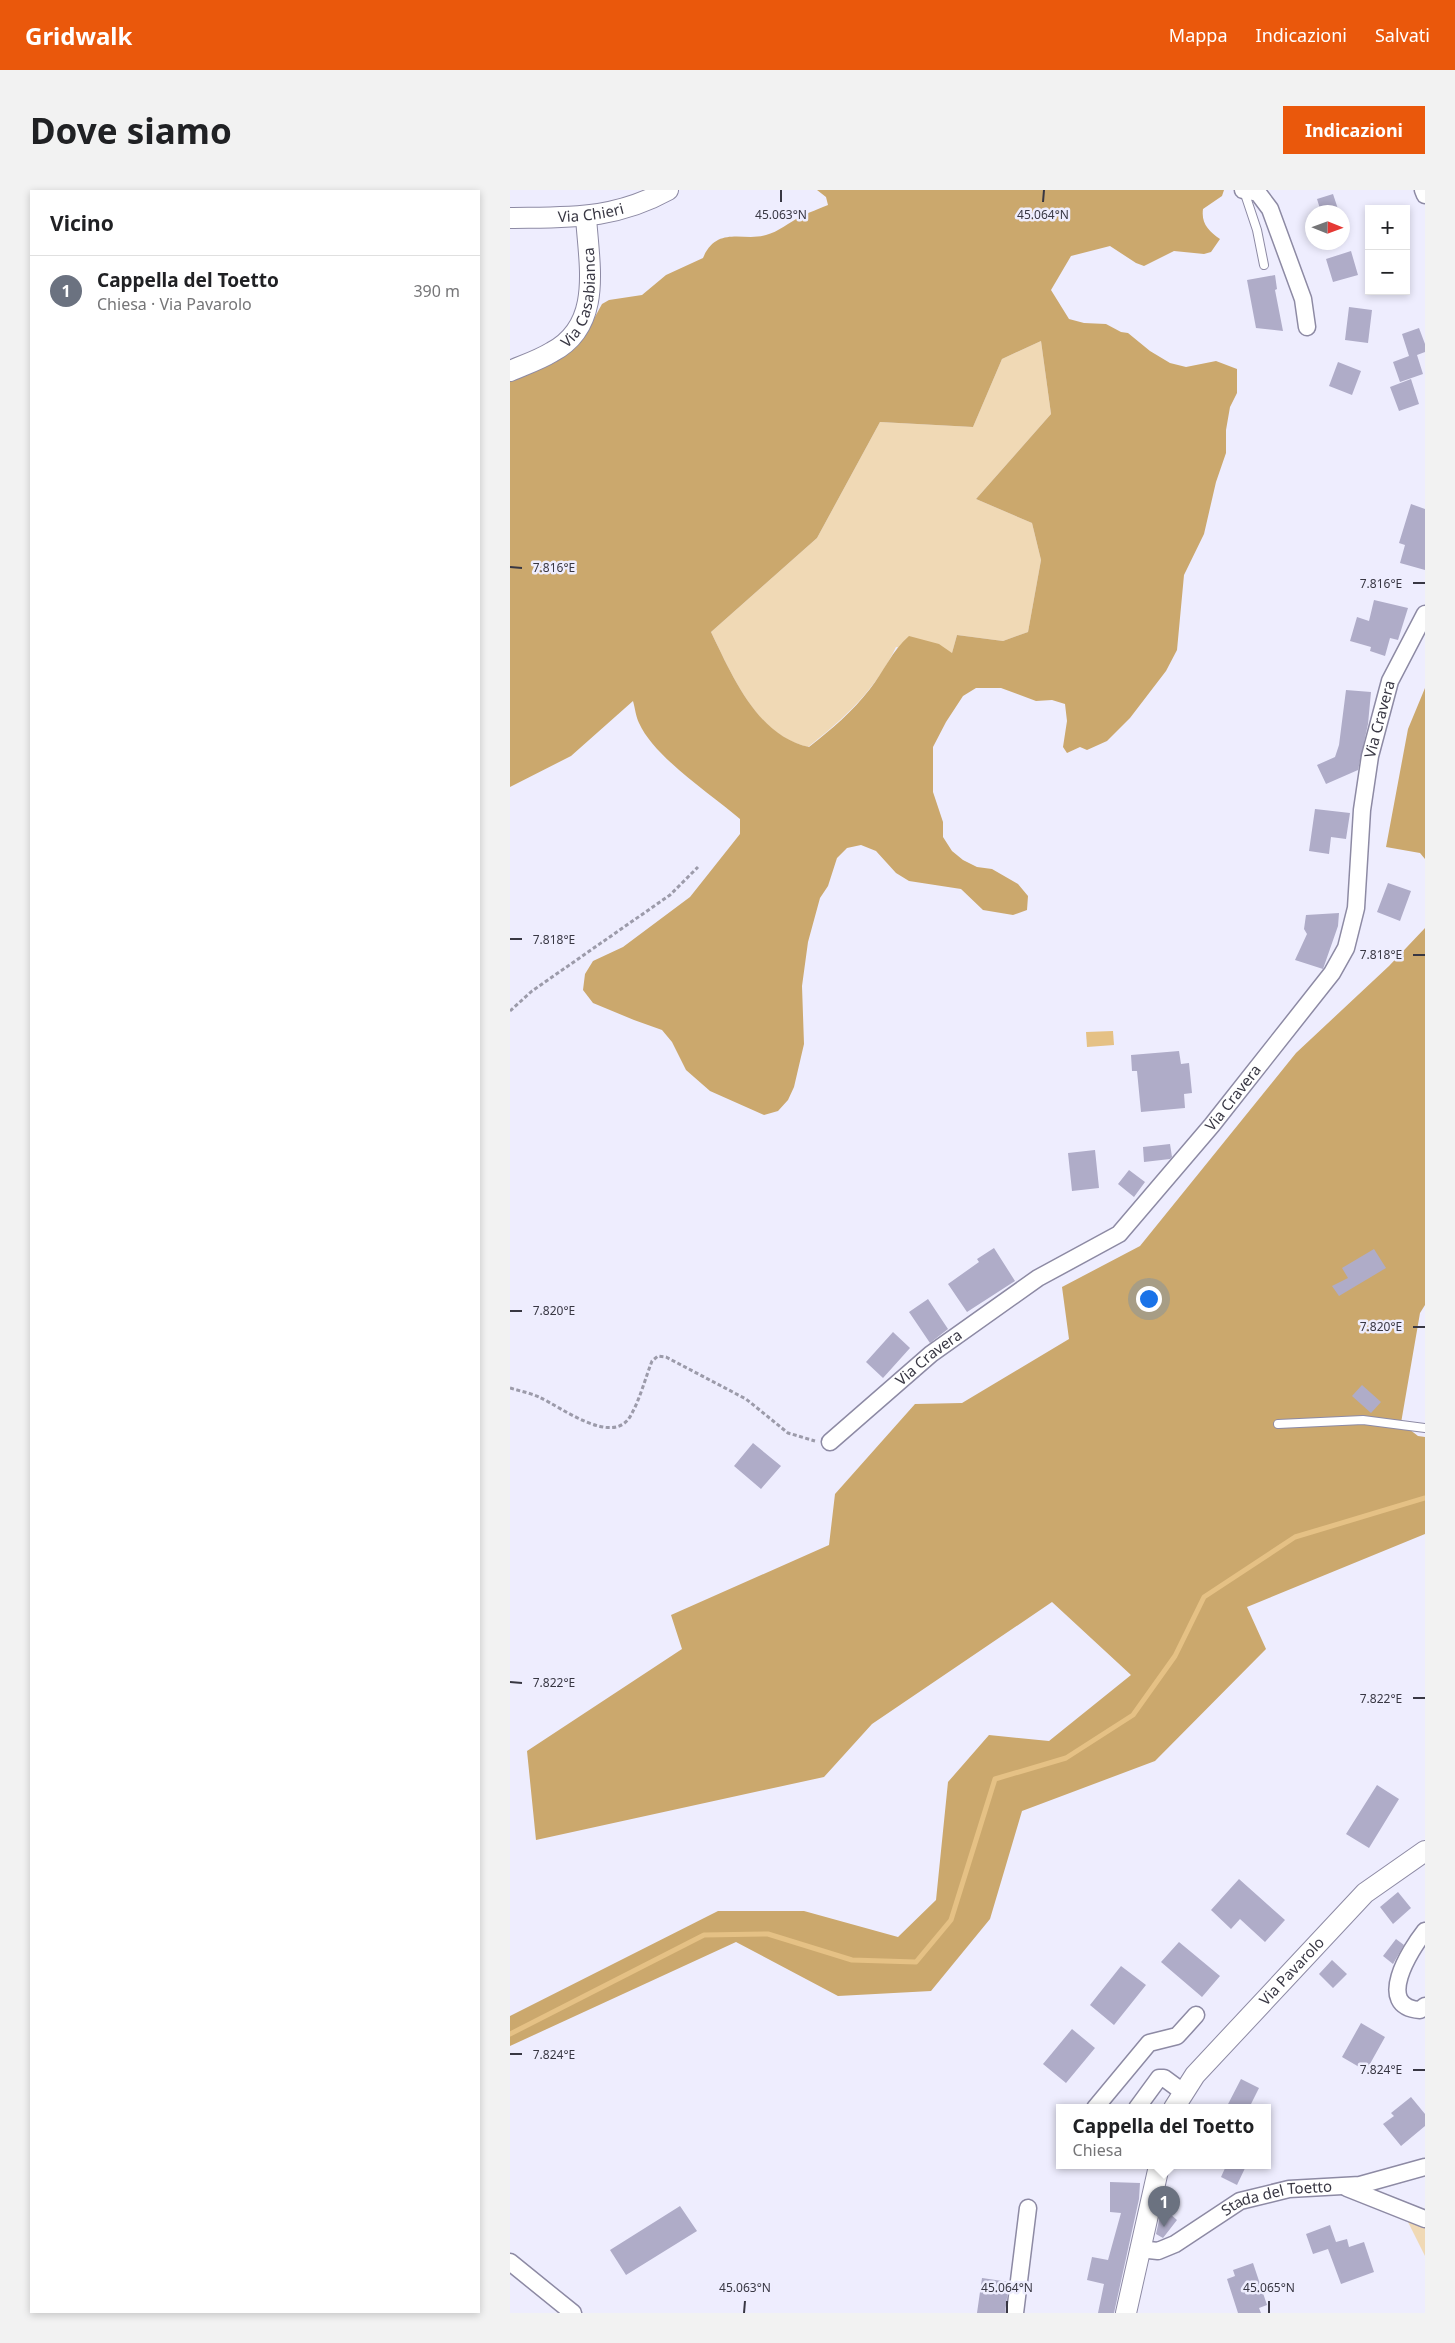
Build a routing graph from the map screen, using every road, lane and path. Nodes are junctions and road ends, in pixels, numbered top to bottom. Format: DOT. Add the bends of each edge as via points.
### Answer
graph roads {
  1 [pos="668,190"];
  2 [pos="1244,190"];
  3 [pos="1423,190"];
  4 [pos="1425,195"];
  5 [pos="586,217"];
  6 [pos="510,218"];
  7 [pos="1264,265"];
  8 [pos="1307,327"];
  9 [pos="510,371"];
  10 [pos="1425,614"];
  11 [pos="698,867"];
  12 [pos="510,1011"];
  13 [pos="510,1388"];
  14 [pos="1278,1424"];
  15 [pos="1425,1428"];
  16 [pos="830,1442"];
  17 [pos="1425,1851"];
  18 [pos="1425,1931"];
  19 [pos="1425,2006"];
  20 [pos="1196,2015"];
  21 [pos="1179,2100"];
  22 [pos="1098,2104"];
  23 [pos="1141,2104"];
  24 [pos="1425,2167"];
  25 [pos="1158,2169"];
  26 [pos="1343,2186"];
  27 [pos="1028,2208"];
  28 [pos="1425,2219"];
  29 [pos="1139,2249"];
  30 [pos="510,2262"];
  31 [pos="573,2313"];
  32 [pos="1015,2313"];
  33 [pos="1126,2313"];
  1 -- 5 [label="street, Via Chieri" via="639,204"];
  2 -- 7 [label="lane" via="1258,230"];
  2 -- 8 [label="street" via="1258,193 1270,209 1303,300"];
  3 -- 4 [label="street"];
  5 -- 6 [label="street, Via Chieri"];
  5 -- 9 [label="street, Via Casabianca" via="590,302 585,319 572,338 553,352"];
  10 -- 16 [label="street, Via Cravera" via="1390,681 1373,746 1362,810 1356,908 1346,948 1332,973 1212,1125 1118,1234 1038,1278 931,1354"];
  11 -- 12 [label="path" via="670,895 532,991"];
  13 -- 16 [label="path" via="538,1396 591,1424 620,1427 631,1417 652,1361 658,1356 666,1357 746,1399 788,1433"];
  14 -- 15 [label="lane" via="1363,1420"];
  17 -- 21 [label="street, Via Pavarolo" via="1365,1893 1195,2075"];
  18 -- 19 [label="street" via="1404,1965 1397,1995 1400,2004 1408,2009 1420,2010"];
  20 -- 22 [label="street" via="1177,2036 1149,2042"];
  21 -- 23 [label="street" via="1164,2078 1159,2078"];
  24 -- 26 [label="street, Stada del Toetto" via="1360,2185"];
  25 -- 29 [label="street"];
  26 -- 28 [label="street"];
  26 -- 29 [label="street, Stada del Toetto" via="1289,2189 1240,2201 1175,2244 1158,2251"];
  27 -- 32 [label="street"];
  29 -- 33 [label="street"];
  30 -- 31 [label="street"];
}
